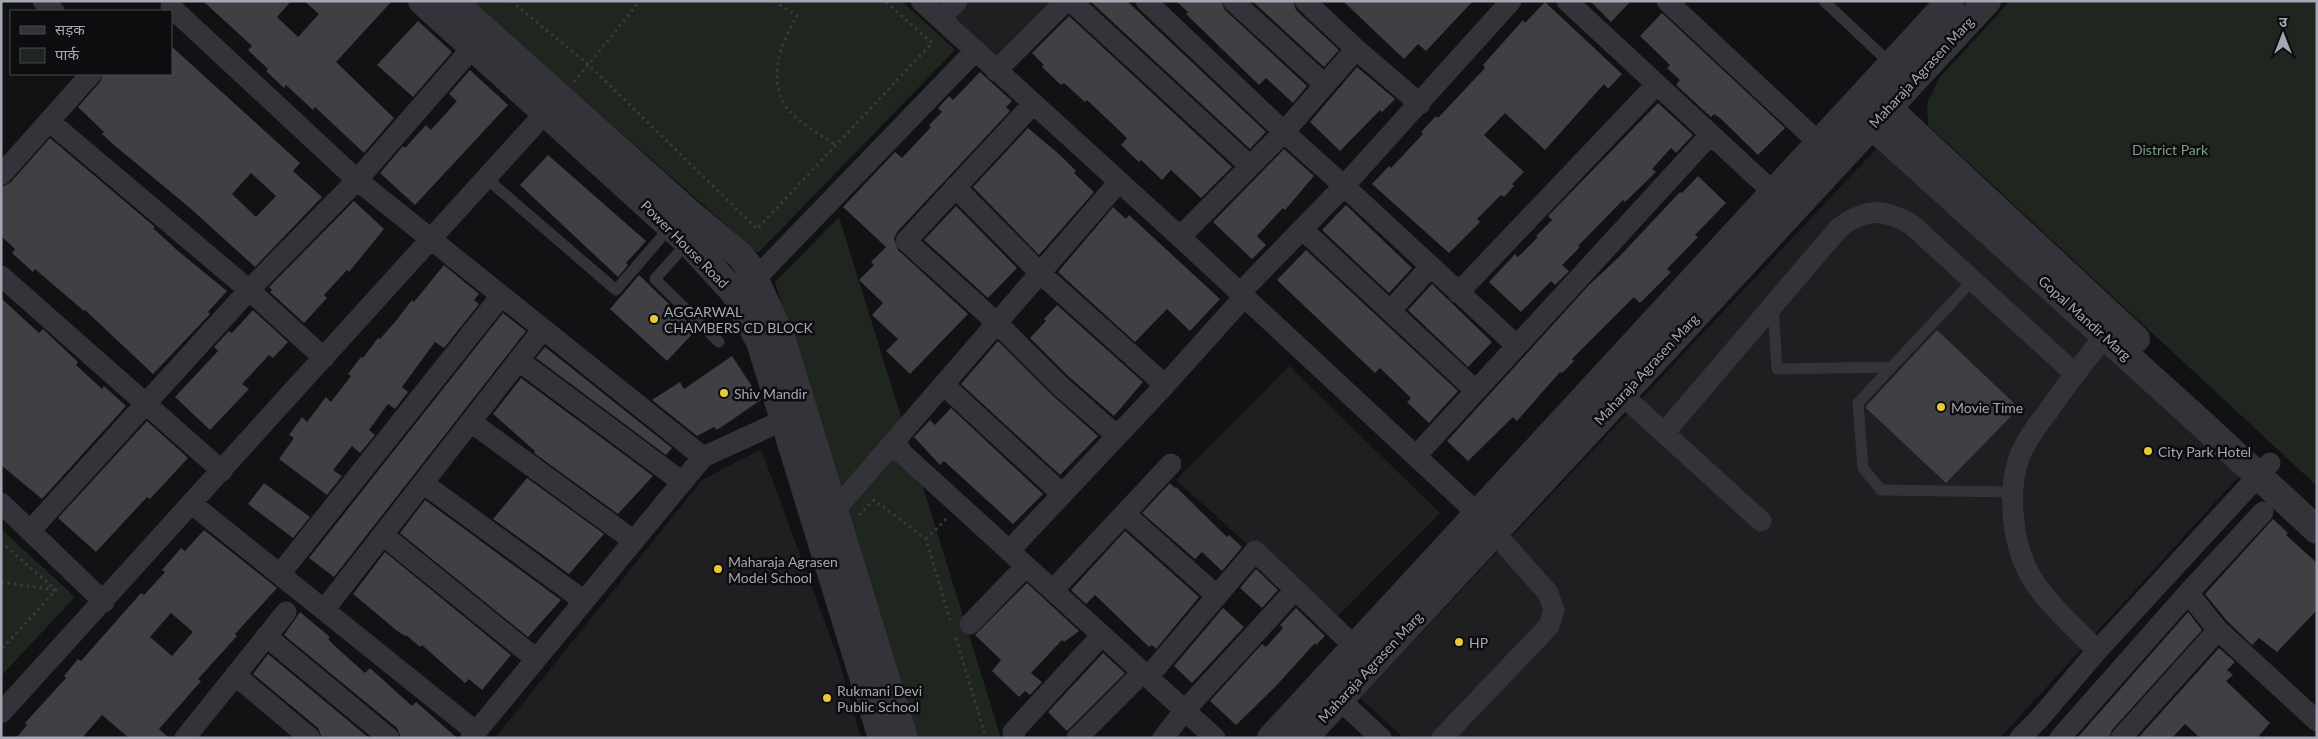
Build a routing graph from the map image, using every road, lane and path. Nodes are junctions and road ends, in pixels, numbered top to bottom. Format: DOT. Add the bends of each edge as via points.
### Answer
graph roads {
  1 [pos="43,1"];
  2 [pos="422,1"];
  3 [pos="452,1"];
  4 [pos="511,1"];
  5 [pos="635,1"];
  6 [pos="640,1"];
  7 [pos="774,1"];
  8 [pos="884,1"];
  9 [pos="921,1"];
  10 [pos="957,1"];
  11 [pos="1066,1"];
  12 [pos="1071,1"];
  13 [pos="1146,1"];
  14 [pos="1233,1"];
  15 [pos="1305,1"];
  16 [pos="1567,1"];
  17 [pos="1667,1"];
  18 [pos="1824,1"];
  19 [pos="1950,1"];
  20 [pos="1987,1"];
  21 [pos="1503,4"];
  22 [pos="171,7"];
  23 [pos="635,7"];
  24 [pos="53,10"];
  25 [pos="940,18"];
  26 [pos="473,47"];
  27 [pos="1356,49"];
  28 [pos="975,51"];
  29 [pos="589,64"];
  30 [pos="1892,64"];
  31 [pos="996,71"];
  32 [pos="90,75"];
  33 [pos="1325,84"];
  34 [pos="1656,85"];
  35 [pos="1860,99"];
  36 [pos="1033,104"];
  37 [pos="1420,104"];
  38 [pos="553,105"];
  39 [pos="1880,117"];
  40 [pos="49,121"];
  41 [pos="1284,132"];
  42 [pos="1710,135"];
  43 [pos="1818,143"];
  44 [pos="836,145"];
  45 [pos="1250,166"];
  46 [pos="1,175"];
  47 [pos="486,178"];
  48 [pos="357,180"];
  49 [pos="1118,183"];
  50 [pos="1344,186"];
  51 [pos="955,187"];
  52 [pos="1773,192"];
  53 [pos="1302,229"];
  54 [pos="679,234"];
  55 [pos="1180,237"];
  56 [pos="431,240"];
  57 [pos="731,247"];
  58 [pos="709,265"];
  59 [pos="1430,267"];
  60 [pos="1040,273"];
  61 [pos="1,276"];
  62 [pos="1973,280"];
  63 [pos="745,285"];
  64 [pos="250,290"];
  65 [pos="1458,293"];
  66 [pos="1242,295"];
  67 [pos="501,296"];
  68 [pos="1773,305"];
  69 [pos="1390,311"];
  70 [pos="997,323"];
  71 [pos="2111,328"];
  72 [pos="543,329"];
  73 [pos="719,342"];
  74 [pos="1516,345"];
  75 [pos="324,358"];
  76 [pos="518,360"];
  77 [pos="1892,367"];
  78 [pos="2074,373"];
  79 [pos="944,385"];
  80 [pos="1165,386"];
  81 [pos="1475,390"];
  82 [pos="1622,395"];
  83 [pos="146,404"];
  84 [pos="784,420"];
  85 [pos="471,422"];
  86 [pos="1664,433"];
  87 [pos="1117,436"];
  88 [pos="892,444"];
  89 [pos="1416,456"];
  90 [pos="703,457"];
  91 [pos="1171,464"];
  92 [pos="2264,470"];
  93 [pos="222,472"];
  94 [pos="423,482"];
  95 [pos="682,482"];
  96 [pos="2013,492"];
  97 [pos="1062,494"];
  98 [pos="1,503"];
  99 [pos="192,504"];
  100 [pos="2317,506"];
  101 [pos="2263,512"];
  102 [pos="1125,514"];
  103 [pos="1761,521"];
  104 [pos="838,522"];
  105 [pos="1487,523"];
  106 [pos="2317,530"];
  107 [pos="30,531"];
  108 [pos="383,535"];
  109 [pos="634,541"];
  110 [pos="1,542"];
  111 [pos="1009,551"];
  112 [pos="1026,566"];
  113 [pos="280,574"];
  114 [pos="1,582"];
  115 [pos="56,590"];
  116 [pos="1053,590"];
  117 [pos="1295,590"];
  118 [pos="2188,593"];
  119 [pos="1218,596"];
  120 [pos="584,601"];
  121 [pos="104,602"];
  122 [pos="324,610"];
  123 [pos="286,612"];
  124 [pos="959,627"];
  125 [pos="2218,630"];
  126 [pos="1102,635"];
  127 [pos="266,636"];
  128 [pos="1355,646"];
  129 [pos="1,650"];
  130 [pos="2097,651"];
  131 [pos="536,659"];
  132 [pos="1145,674"];
  133 [pos="235,675"];
  134 [pos="1330,691"];
  135 [pos="1185,710"];
  136 [pos="1,713"];
  137 [pos="2317,721"];
  138 [pos="473,735"];
  139 [pos="2059,737"];
  140 [pos="185,738"];
  141 [pos="310,738"];
  142 [pos="389,738"];
  143 [pos="882,738"];
  144 [pos="904,738"];
  145 [pos="986,738"];
  146 [pos="1015,738"];
  147 [pos="1077,738"];
  148 [pos="1163,738"];
  149 [pos="1215,738"];
  150 [pos="1271,738"];
  151 [pos="1304,738"];
  152 [pos="1381,738"];
  153 [pos="1442,738"];
  154 [pos="2020,738"];
  155 [pos="2121,738"];
  1 -- 24 [label="street"];
  2 -- 26 [label="street, Power House Road"];
  3 -- 38 [label="street, Power House Road"];
  4 -- 29 [label="path"];
  5 -- 23 [label="path"];
  6 -- 23 [label="path"];
  7 -- 44 [label="path" via="797,16 783,40 776,68 785,105 812,130"];
  8 -- 44 [label="path" via="932,43"];
  9 -- 25 [label="street"];
  10 -- 25 [label="street"];
  11 -- 31 [label="street"];
  12 -- 45 [label="street"];
  13 -- 41 [label="street"];
  14 -- 33 [label="street"];
  15 -- 27 [label="street"];
  16 -- 34 [label="street"];
  17 -- 43 [label="street"];
  18 -- 30 [label="lane"];
  19 -- 30 [label="street, Maharaja Agrasen Marg"];
  20 -- 39 [label="street, Maharaja Agrasen Marg"];
  21 -- 37 [label="street"];
  22 -- 48 [label="street"];
  23 -- 29 [label="path"];
  25 -- 28 [label="street"];
  26 -- 38 [label="street, Power House Road"];
  26 -- 48 [label="street"];
  27 -- 33 [label="street"];
  27 -- 37 [label="street"];
  28 -- 31 [label="street"];
  28 -- 63 [label="street"];
  29 -- 44 [label="path" via="757,230"];
  30 -- 35 [label="street, Maharaja Agrasen Marg"];
  31 -- 36 [label="street"];
  32 -- 40 [label="street"];
  33 -- 41 [label="street"];
  34 -- 42 [label="street"];
  34 -- 65 [label="street"];
  35 -- 39 [label="street, Gopal Mandir Marg"];
  35 -- 43 [label="street, Maharaja Agrasen Marg"];
  36 -- 49 [label="street"];
  36 -- 51 [label="street"];
  37 -- 50 [label="street"];
  38 -- 47 [label="street"];
  38 -- 54 [label="street, Power House Road"];
  38 -- 57 [label="street, Power House Road"];
  39 -- 71 [label="street, Gopal Mandir Marg"];
  39 -- 82 [label="street, Maharaja Agrasen Marg"];
  40 -- 46 [label="street"];
  40 -- 64 [label="street"];
  41 -- 45 [label="street"];
  41 -- 50 [label="street"];
  42 -- 52 [label="street"];
  42 -- 74 [label="street"];
  43 -- 52 [label="street, Maharaja Agrasen Marg"];
  45 -- 55 [label="street"];
  47 -- 54 [label="lane" via="616,290"];
  47 -- 56 [label="street"];
  48 -- 56 [label="street"];
  48 -- 64 [label="street"];
  49 -- 55 [label="street"];
  49 -- 60 [label="street"];
  50 -- 53 [label="street"];
  50 -- 59 [label="street"];
  51 -- 60 [label="street"];
  51 -- 70 [label="street" via="906,242"];
  52 -- 105 [label="street, Maharaja Agrasen Marg"];
  53 -- 66 [label="street"];
  53 -- 69 [label="street"];
  54 -- 58 [label="street, Power House Road"];
  54 -- 73 [label="lane" via="655,279"];
  55 -- 66 [label="street"];
  56 -- 67 [label="street"];
  56 -- 75 [label="street"];
  57 -- 58 [label="street"];
  57 -- 63 [label="street, Power House Road" via="741,256"];
  58 -- 63 [label="street, Power House Road"];
  59 -- 65 [label="street"];
  59 -- 69 [label="street"];
  60 -- 70 [label="street"];
  60 -- 80 [label="street"];
  61 -- 83 [label="street"];
  62 -- 68 [label="street" via="1912,224 1895,215 1873,211 1854,217 1839,228"];
  62 -- 77 [label="lane"];
  62 -- 78 [label="street"];
  63 -- 84 [label="street, Power House Road"];
  63 -- 104 [label="street, Power House Road" via="780,334"];
  64 -- 75 [label="street"];
  64 -- 83 [label="street"];
  65 -- 74 [label="street"];
  66 -- 80 [label="street"];
  66 -- 89 [label="street"];
  67 -- 72 [label="street"];
  67 -- 113 [label="street"];
  68 -- 77 [label="lane" via="1777,369"];
  68 -- 86 [label="street"];
  69 -- 81 [label="street"];
  70 -- 79 [label="street"];
  70 -- 87 [label="street" via="1059,385"];
  71 -- 78 [label="street"];
  71 -- 92 [label="street, Gopal Mandir Marg"];
  72 -- 76 [label="street"];
  72 -- 90 [label="street"];
  74 -- 81 [label="street"];
  75 -- 93 [label="street"];
  76 -- 85 [label="street"];
  76 -- 95 [label="street"];
  77 -- 96 [label="lane" via="1858,403 1863,468 1881,490"];
  78 -- 96 [label="street" via="2024,445 2016,468"];
  79 -- 88 [label="street"];
  79 -- 97 [label="street"];
  80 -- 87 [label="street"];
  81 -- 89 [label="street"];
  82 -- 86 [label="street"];
  82 -- 105 [label="street, Maharaja Agrasen Marg"];
  83 -- 93 [label="street"];
  83 -- 107 [label="street"];
  84 -- 90 [label="street"];
  84 -- 143 [label="street, Power House Road"];
  85 -- 94 [label="street"];
  85 -- 109 [label="street"];
  86 -- 103 [label="street"];
  87 -- 97 [label="street"];
  88 -- 104 [label="street"];
  88 -- 111 [label="street"];
  89 -- 105 [label="street"];
  90 -- 95 [label="street"];
  91 -- 102 [label="street"];
  92 -- 100 [label="street, Gopal Mandir Marg"];
  92 -- 106 [label="street, Gopal Mandir Marg"];
  92 -- 130 [label="street"];
  93 -- 99 [label="street"];
  94 -- 108 [label="street"];
  94 -- 120 [label="street"];
  95 -- 109 [label="street"];
  96 -- 130 [label="street" via="2015,538 2030,576 2047,599"];
  97 -- 111 [label="street"];
  98 -- 107 [label="street"];
  99 -- 113 [label="street"];
  99 -- 121 [label="street"];
  101 -- 118 [label="street"];
  102 -- 116 [label="street"];
  102 -- 119 [label="street"];
  104 -- 124 [label="path" via="874,500 926,539"];
  104 -- 144 [label="street, Power House Road"];
  105 -- 128 [label="street, Maharaja Agrasen Marg"];
  105 -- 134 [label="street, Maharaja Agrasen Marg"];
  105 -- 153 [label="street" via="1548,593 1554,610 1549,626"];
  107 -- 121 [label="street"];
  108 -- 122 [label="street"];
  108 -- 131 [label="street"];
  109 -- 120 [label="street"];
  110 -- 115 [label="path"];
  111 -- 112 [label="street"];
  112 -- 116 [label="street"];
  112 -- 124 [label="street"];
  113 -- 122 [label="street"];
  114 -- 115 [label="path"];
  115 -- 129 [label="path"];
  116 -- 126 [label="street"];
  117 -- 119 [label="street" via="1255,551"];
  117 -- 128 [label="street"];
  117 -- 135 [label="street"];
  118 -- 125 [label="street"];
  118 -- 139 [label="street"];
  119 -- 132 [label="street"];
  120 -- 131 [label="street"];
  121 -- 136 [label="street"];
  122 -- 138 [label="street"];
  123 -- 127 [label="street"];
  124 -- 145 [label="path"];
  125 -- 137 [label="street"];
  125 -- 155 [label="street"];
  126 -- 132 [label="street"];
  126 -- 146 [label="street" via="1013,732"];
  127 -- 133 [label="street"];
  127 -- 142 [label="street"];
  128 -- 134 [label="street, Maharaja Agrasen Marg"];
  130 -- 154 [label="street"];
  131 -- 138 [label="street"];
  132 -- 135 [label="street"];
  132 -- 147 [label="street"];
  133 -- 140 [label="street"];
  133 -- 141 [label="street"];
  134 -- 150 [label="street, Maharaja Agrasen Marg"];
  134 -- 151 [label="street, Maharaja Agrasen Marg"];
  134 -- 152 [label="street"];
  135 -- 148 [label="street"];
  135 -- 149 [label="street"];
}
